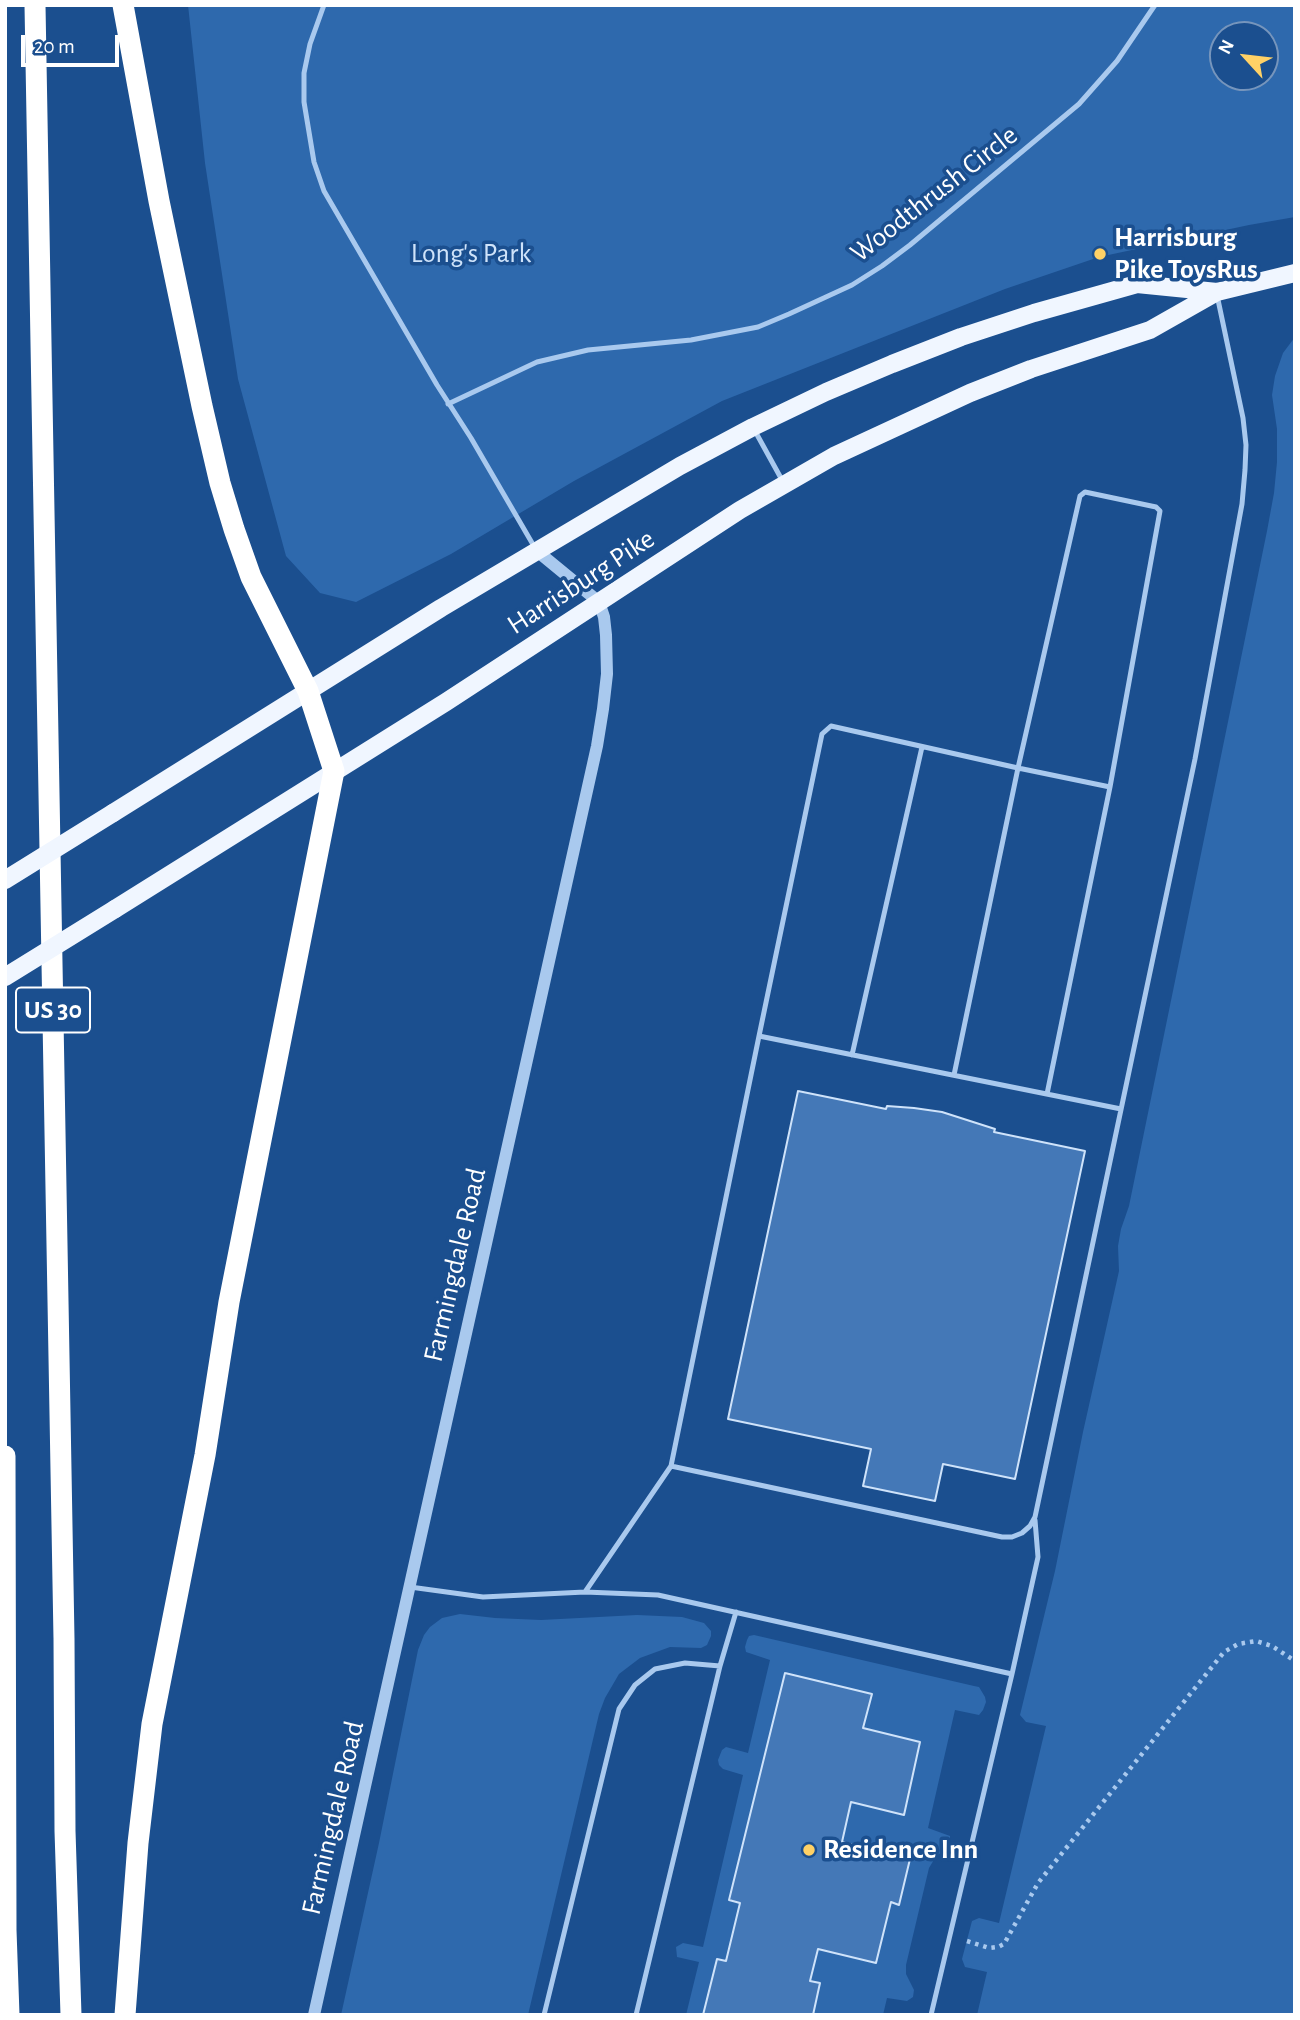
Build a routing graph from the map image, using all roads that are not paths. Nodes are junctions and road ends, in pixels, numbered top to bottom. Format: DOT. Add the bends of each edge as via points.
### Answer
graph roads {
  1 [pos="35,5"];
  2 [pos="123,5"];
  3 [pos="324,5"];
  4 [pos="1155,5"];
  5 [pos="1295,273"];
  6 [pos="1217,292"];
  7 [pos="448,404"];
  8 [pos="753,428"];
  9 [pos="784,483"];
  10 [pos="537,551"];
  11 [pos="599,602"];
  12 [pos="308,691"];
  13 [pos="922,747"];
  14 [pos="1018,768"];
  15 [pos="334,771"];
  16 [pos="1110,787"];
  17 [pos="5,880"];
  18 [pos="5,977"];
  19 [pos="759,1036"];
  20 [pos="852,1055"];
  21 [pos="954,1075"];
  22 [pos="1047,1094"];
  23 [pos="1121,1109"];
  24 [pos="5,1455"];
  25 [pos="671,1466"];
  26 [pos="1035,1517"];
  27 [pos="410,1587"];
  28 [pos="586,1592"];
  29 [pos="736,1612"];
  30 [pos="720,1665"];
  31 [pos="1012,1674"];
  32 [pos="9,2015"];
  33 [pos="71,2015"];
  34 [pos="125,2015"];
  35 [pos="314,2015"];
  36 [pos="544,2015"];
  37 [pos="636,2015"];
  38 [pos="931,2015"];
  1 -- 33 [label="highway, US 30"];
  2 -- 12 [label="highway" via="159,201 220,483 251,577"];
  3 -- 7 [label="lane" via="304,73 314,162 324,191"];
  4 -- 7 [label="lane, Woodthrush Circle" via="1117,61 1079,104 910,245 852,285 747,329 691,340 588,350 537,362"];
  5 -- 6 [label="main road, Harrisburg Pike"];
  6 -- 8 [label="main road, Harrisburg Pike" via="1137,284 1034,313 892,363"];
  6 -- 9 [label="main road, Harrisburg Pike" via="1150,330 970,393"];
  6 -- 23 [label="lane" via="1243,418 1242,504 1195,759"];
  7 -- 10 [label="lane"];
  8 -- 9 [label="lane"];
  8 -- 10 [label="main road, Harrisburg Pike"];
  9 -- 11 [label="main road, Harrisburg Pike"];
  10 -- 11 [label="street"];
  10 -- 12 [label="main road, Harrisburg Pike"];
  11 -- 15 [label="main road, Harrisburg Pike"];
  11 -- 27 [label="street, Farmingdale Road" via="607,674 597,746"];
  12 -- 15 [label="highway"];
  12 -- 17 [label="main road, Harrisburg Pike, bridge"];
  13 -- 14 [label="lane"];
  13 -- 19 [label="lane" via="831,726 822,734"];
  13 -- 20 [label="lane"];
  14 -- 16 [label="lane"];
  14 -- 16 [label="lane" via="1080,496 1085,492 1160,511"];
  14 -- 21 [label="lane"];
  15 -- 18 [label="main road, Harrisburg Pike, bridge"];
  15 -- 34 [label="highway" via="229,1302 205,1455 152,1724"];
  16 -- 22 [label="lane"];
  19 -- 20 [label="lane"];
  19 -- 25 [label="lane"];
  20 -- 21 [label="lane"];
  21 -- 22 [label="lane"];
  22 -- 23 [label="lane"];
  23 -- 26 [label="lane"];
  24 -- 32 [label="highway"];
  25 -- 26 [label="lane" via="1003,1537 1022,1533"];
  25 -- 28 [label="lane"];
  26 -- 31 [label="lane" via="1038,1557"];
  27 -- 28 [label="lane" via="483,1597"];
  27 -- 35 [label="street, Farmingdale Road"];
  28 -- 29 [label="lane" via="658,1595"];
  29 -- 30 [label="lane"];
  29 -- 31 [label="lane"];
  30 -- 36 [label="lane" via="685,1663 655,1669 635,1685 620,1709"];
  30 -- 37 [label="lane"];
  31 -- 38 [label="lane"];
}
